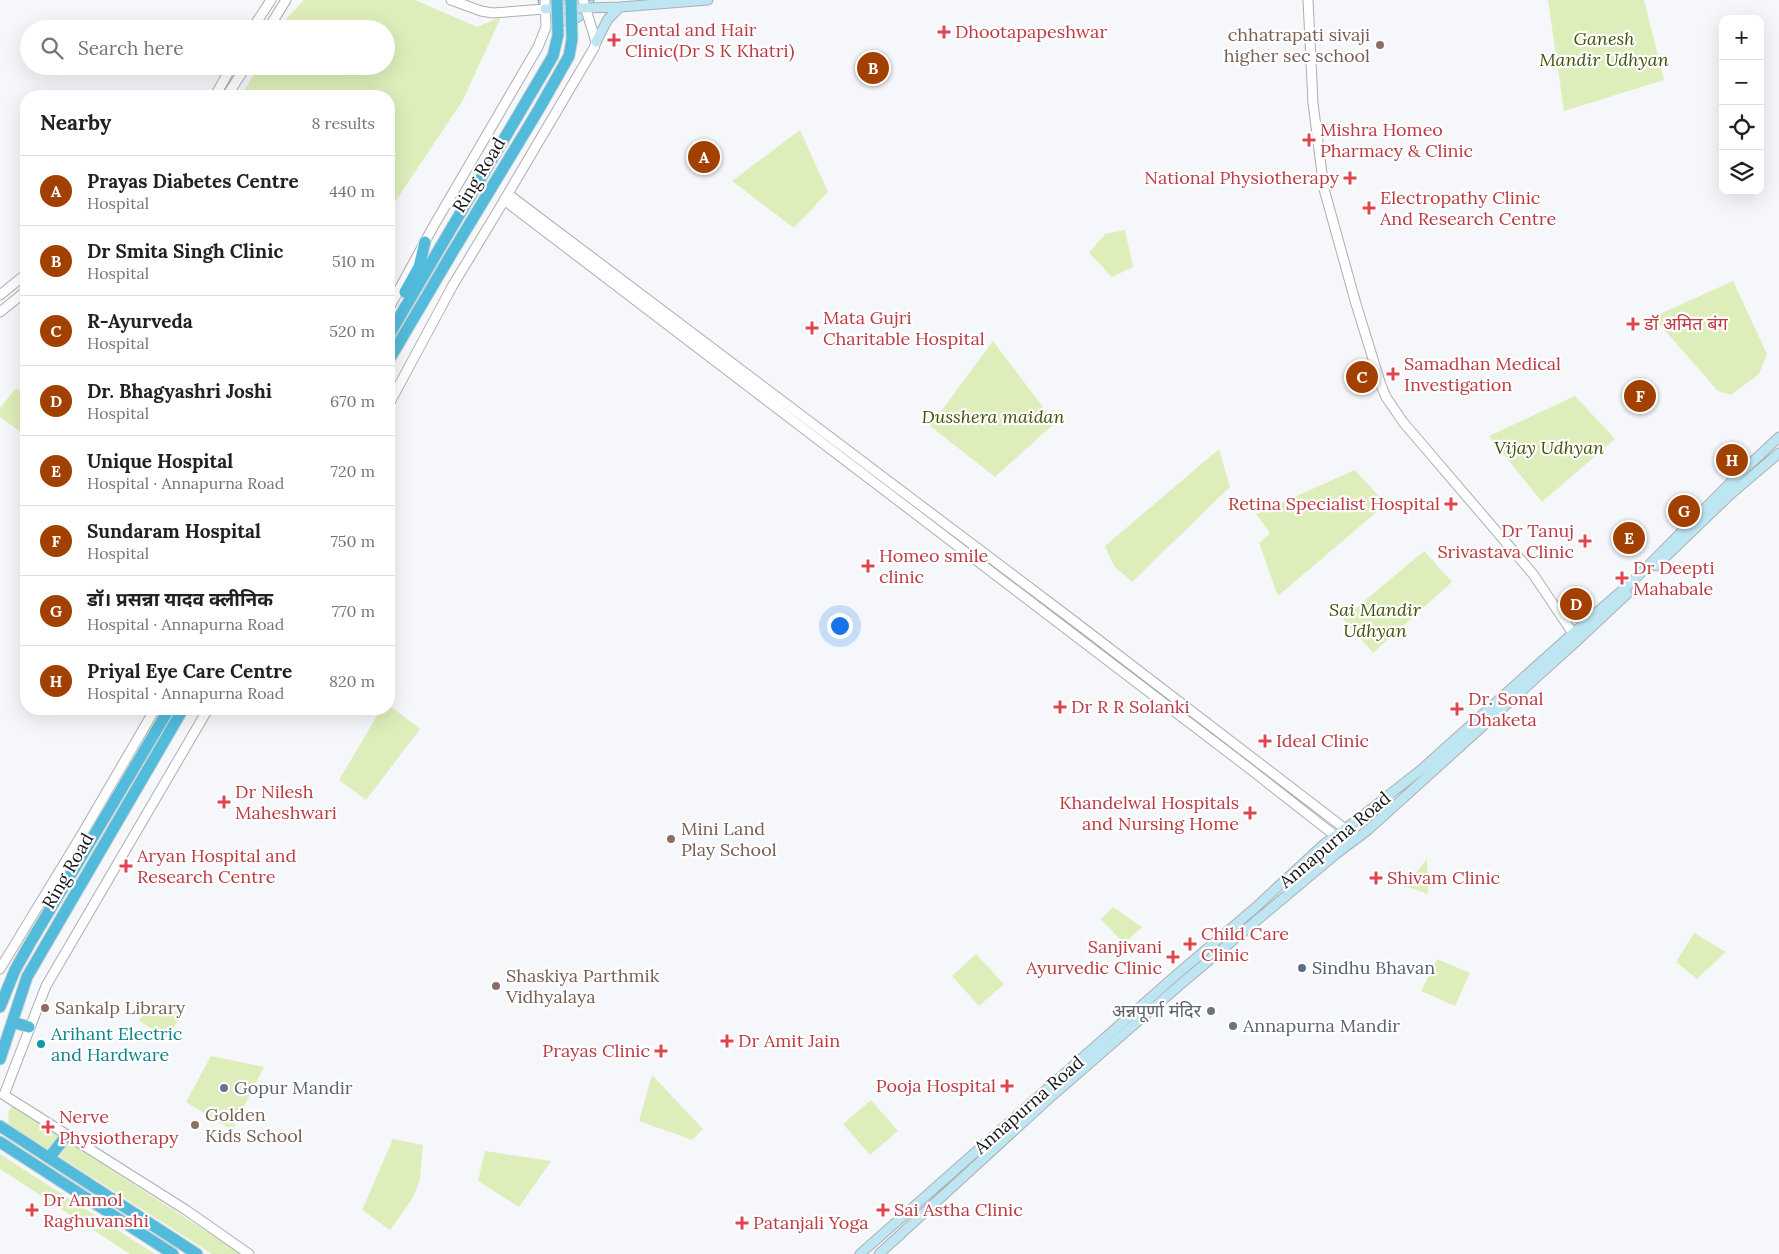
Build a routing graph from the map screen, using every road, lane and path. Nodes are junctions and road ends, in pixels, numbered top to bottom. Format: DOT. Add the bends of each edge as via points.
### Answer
graph roads {
  1 [pos="271,0"];
  2 [pos="286,0"];
  3 [pos="451,0"];
  4 [pos="558,0"];
  5 [pos="571,0"];
  6 [pos="708,0"];
  7 [pos="1308,0"];
  8 [pos="545,4"];
  9 [pos="583,4"];
  10 [pos="620,6"];
  11 [pos="258,20"];
  12 [pos="274,20"];
  13 [pos="596,42"];
  14 [pos="227,75"];
  15 [pos="240,75"];
  16 [pos="218,90"];
  17 [pos="231,90"];
  18 [pos="506,197"];
  19 [pos="542,224"];
  20 [pos="425,242"];
  21 [pos="20,279"];
  22 [pos="0,295"];
  23 [pos="20,296"];
  24 [pos="395,297"];
  25 [pos="0,312"];
  26 [pos="395,318"];
  27 [pos="395,325"];
  28 [pos="395,350"];
  29 [pos="395,393"];
  30 [pos="1779,437"];
  31 [pos="1779,453"];
  32 [pos="940,520"];
  33 [pos="933,529"];
  34 [pos="1575,637"];
  35 [pos="153,715"];
  36 [pos="165,715"];
  37 [pos="180,715"];
  38 [pos="204,715"];
  39 [pos="139,749"];
  40 [pos="1345,829"];
  41 [pos="1335,836"];
  42 [pos="1357,838"];
  43 [pos="1347,845"];
  44 [pos="0,969"];
  45 [pos="1179,980"];
  46 [pos="0,1007"];
  47 [pos="12,1022"];
  48 [pos="29,1027"];
  49 [pos="0,1059"];
  50 [pos="0,1126"];
  51 [pos="66,1134"];
  52 [pos="0,1142"];
  53 [pos="49,1158"];
  54 [pos="174,1254"];
  55 [pos="197,1254"];
  56 [pos="249,1254"];
  57 [pos="860,1254"];
  58 [pos="879,1254"];
  1 -- 11 [label="street"];
  2 -- 12 [label="street"];
  3 -- 8 [label="street" via="481,11 505,12"];
  4 -- 27 [label="highway, Ring Road, bridge" via="558,35 553,56"];
  5 -- 28 [label="highway, Ring Road, bridge" via="572,39 568,56"];
  6 -- 10 [label="main road"];
  7 -- 34 [label="street" via="1314,102 1324,189 1381,386 1403,422 1533,574"];
  8 -- 9 [label="main road"];
  8 -- 20 [label="street" via="546,27 538,48"];
  9 -- 10 [label="main road"];
  9 -- 13 [label="street"];
  10 -- 13 [label="main road" via="608,19"];
  13 -- 18 [label="street"];
  14 -- 16 [label="street"];
  15 -- 17 [label="street"];
  18 -- 19 [label="street"];
  18 -- 29 [label="street" via="453,284"];
  19 -- 32 [label="street"];
  19 -- 33 [label="street"];
  20 -- 24 [label="street"];
  20 -- 26 [label="highway" via="419,267"];
  21 -- 22 [label="street"];
  23 -- 25 [label="street"];
  30 -- 34 [label="main road, Annapurna Road"];
  31 -- 34 [label="main road, Annapurna Road"];
  32 -- 33 [label="street"];
  32 -- 40 [label="street"];
  33 -- 41 [label="street"];
  34 -- 40 [label="main road, Annapurna Road" via="1422,769"];
  34 -- 42 [label="main road, Annapurna Road"];
  35 -- 39 [label="street"];
  36 -- 39 [label="highway, Ring Road"];
  37 -- 47 [label="highway, Ring Road" via="27,977"];
  38 -- 48 [label="street" via="46,986"];
  39 -- 44 [label="street"];
  39 -- 46 [label="highway, Ring Road" via="15,970"];
  40 -- 41 [label="main road, Annapurna Road"];
  40 -- 42 [label="street"];
  41 -- 43 [label="street"];
  41 -- 45 [label="main road, Annapurna Road" via="1316,850"];
  42 -- 43 [label="main road, Annapurna Road"];
  43 -- 45 [label="main road, Annapurna Road"];
  45 -- 57 [label="main road, Annapurna Road"];
  45 -- 58 [label="main road, Annapurna Road"];
  47 -- 48 [label="highway"];
  47 -- 49 [label="highway, Ring Road"];
  48 -- 51 [label="street" via="4,1095"];
  50 -- 53 [label="highway"];
  51 -- 53 [label="highway"];
  51 -- 56 [label="street"];
  52 -- 54 [label="highway"];
  53 -- 55 [label="highway"];
}
